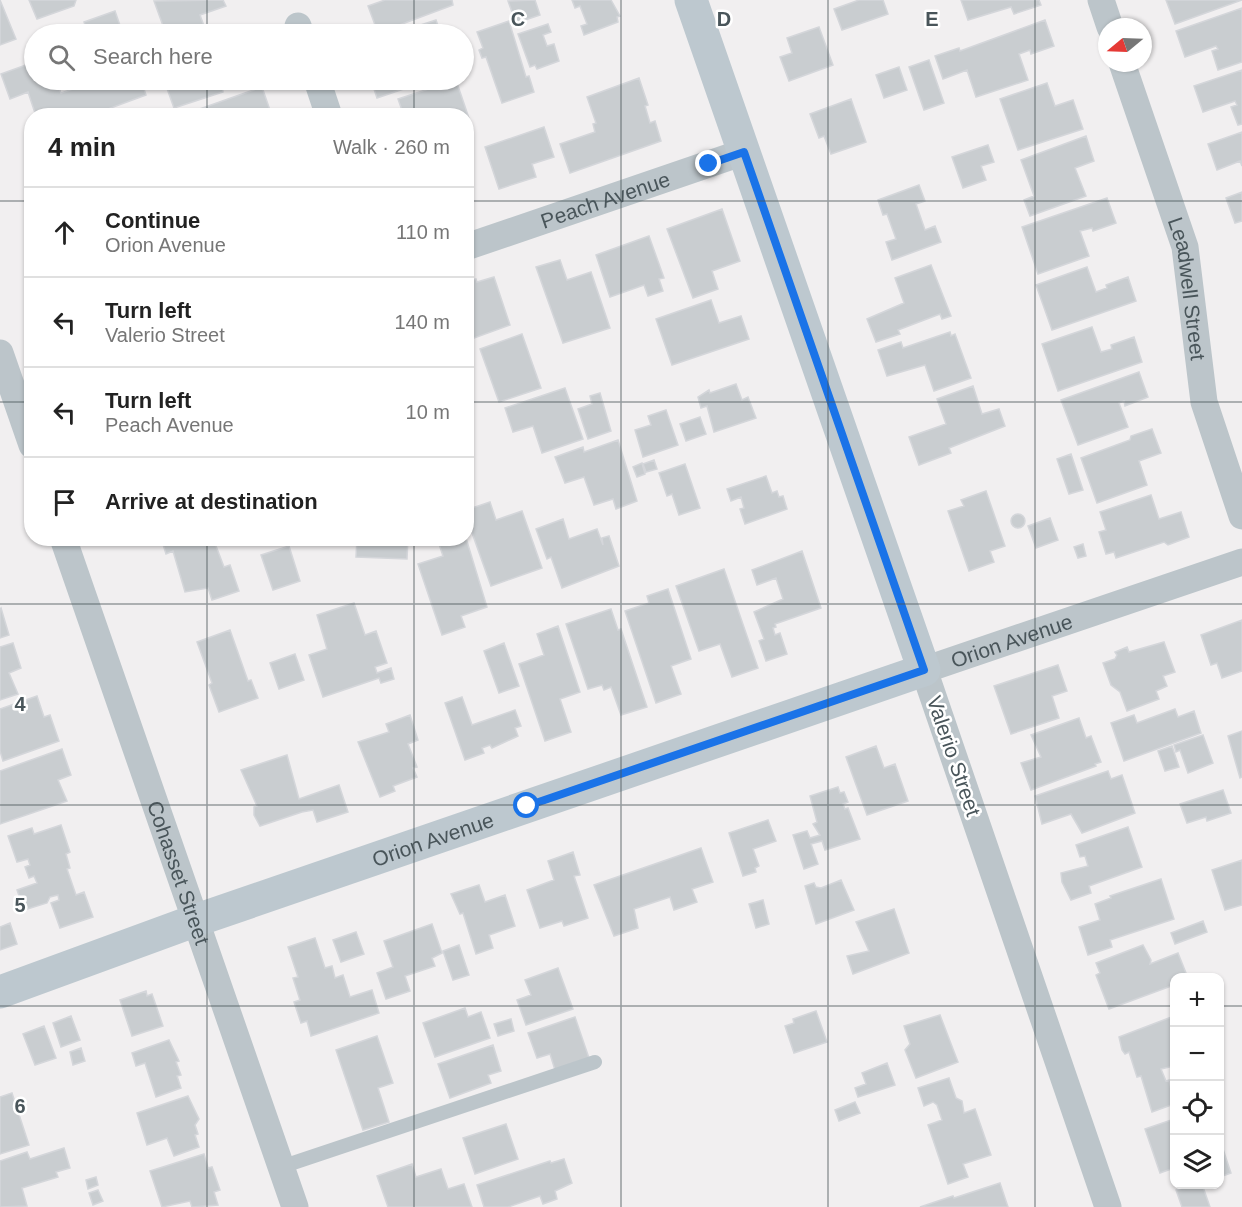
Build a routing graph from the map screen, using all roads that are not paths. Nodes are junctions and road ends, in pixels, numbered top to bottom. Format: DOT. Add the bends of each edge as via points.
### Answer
graph roads {
  1 [pos="692,0"];
  2 [pos="1101,0"];
  3 [pos="1107,18"];
  4 [pos="1125,72"];
  5 [pos="320,90"];
  6 [pos="326,108"];
  7 [pos="744,152"];
  8 [pos="474,244"];
  9 [pos="0,353"];
  10 [pos="24,422"];
  11 [pos="1242,516"];
  12 [pos="66,546"];
  13 [pos="1242,562"];
  14 [pos="924,670"];
  15 [pos="194,921"];
  16 [pos="0,992"];
  17 [pos="595,1062"];
  18 [pos="281,1167"];
  19 [pos="295,1207"];
  20 [pos="1108,1207"];
  1 -- 7 [label="street, Valerio Street"];
  2 -- 3 [label="street"];
  4 -- 11 [label="street, Leadwell Street" via="1185,247 1204,402"];
  5 -- 6 [label="street"];
  7 -- 8 [label="street, Peach Avenue"];
  7 -- 14 [label="street, Valerio Street"];
  9 -- 10 [label="street"];
  12 -- 15 [label="street, Cohasset Street"];
  13 -- 14 [label="street, Orion Avenue"];
  14 -- 15 [label="street, Orion Avenue"];
  14 -- 20 [label="street, Valerio Street"];
  15 -- 16 [label="street, Orion Avenue"];
  15 -- 18 [label="street, Cohasset Street"];
  17 -- 18 [label="lane"];
  18 -- 19 [label="street, Cohasset Street"];
}
